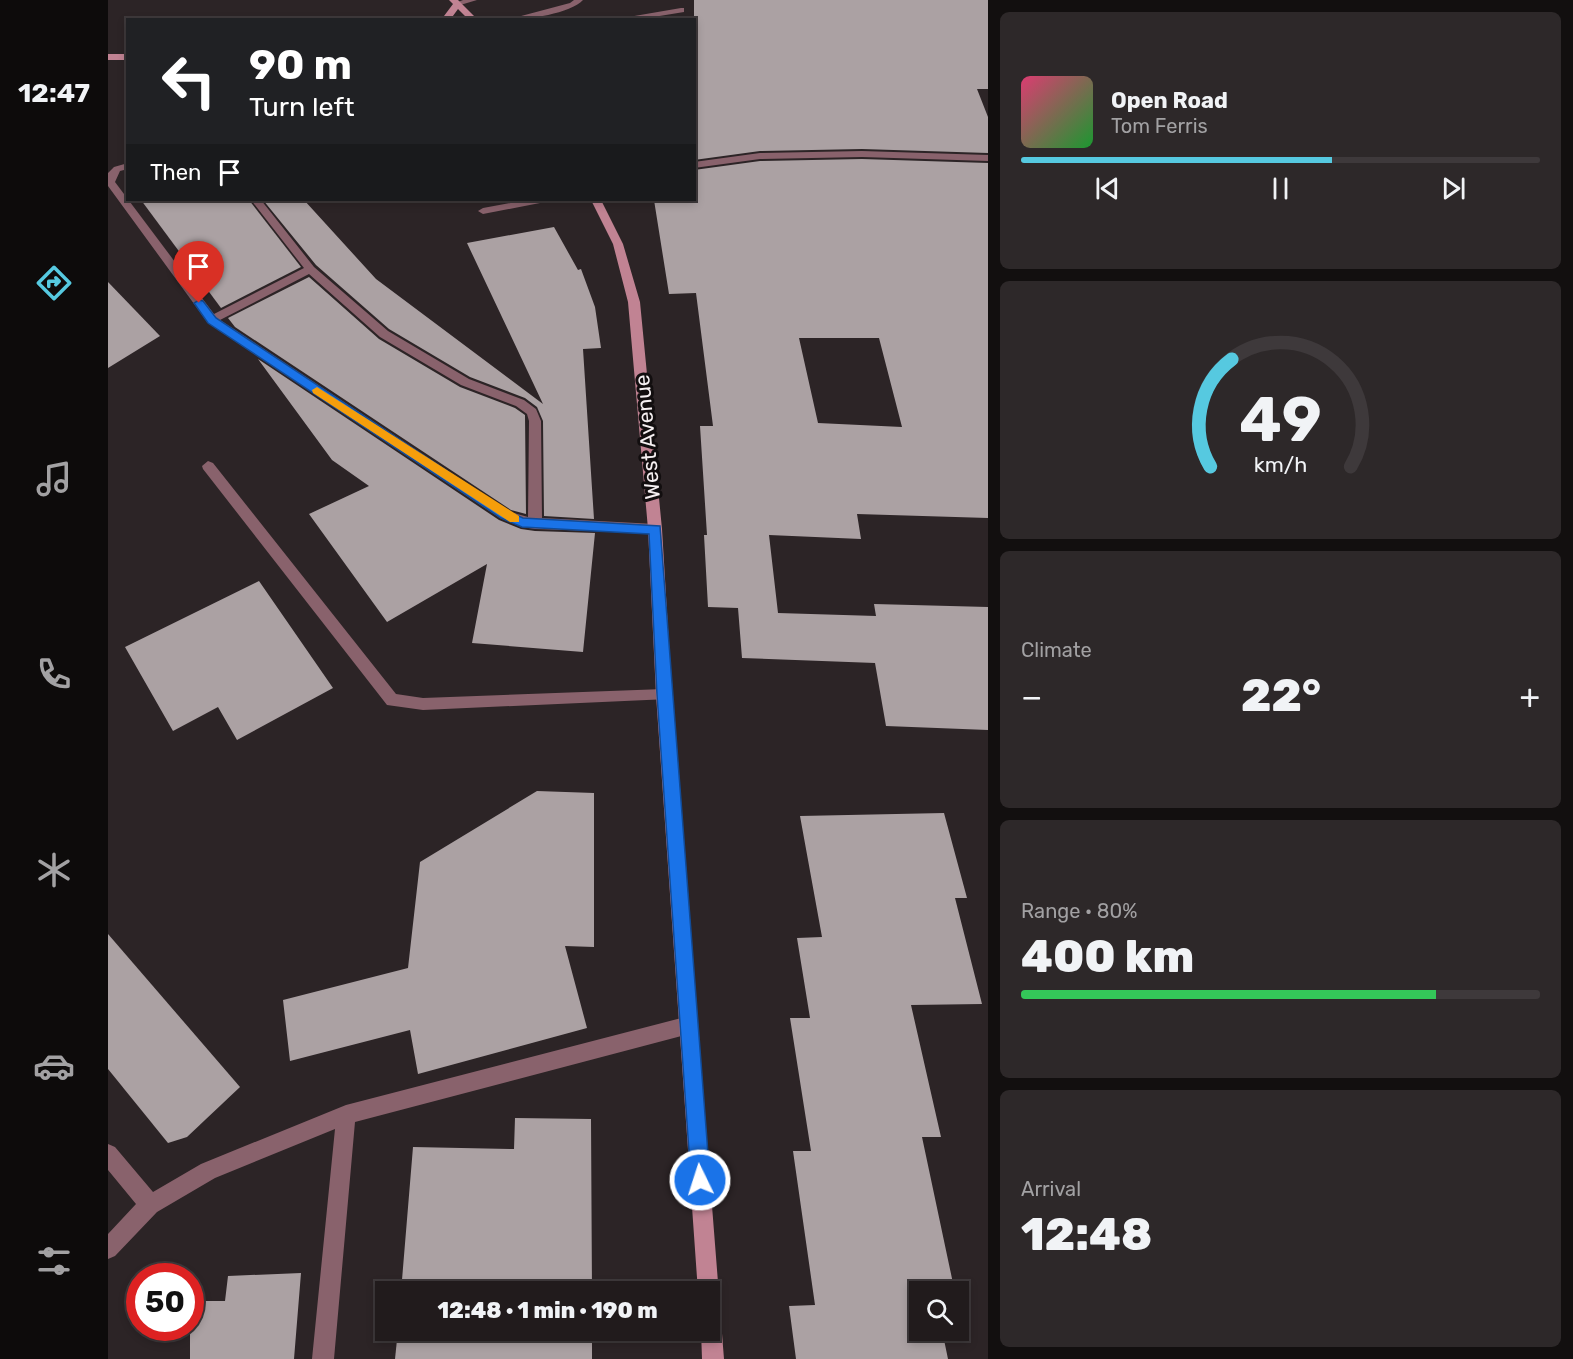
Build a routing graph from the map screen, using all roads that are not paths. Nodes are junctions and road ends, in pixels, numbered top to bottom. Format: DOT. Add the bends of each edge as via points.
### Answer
graph roads {
  1 [pos="473,0"];
  2 [pos="579,0"];
  3 [pos="455,2"];
  4 [pos="681,10"];
  5 [pos="446,18"];
  6 [pos="472,18"];
  7 [pos="518,18"];
  8 [pos="628,18"];
  9 [pos="108,57"];
  10 [pos="126,57"];
  11 [pos="988,158"];
  12 [pos="696,165"];
  13 [pos="126,167"];
  14 [pos="257,201"];
  15 [pos="535,201"];
  16 [pos="596,201"];
  17 [pos="483,211"];
  18 [pos="310,268"];
  19 [pos="212,320"];
  20 [pos="208,466"];
  21 [pos="535,524"];
  22 [pos="655,529"];
  23 [pos="664,695"];
  24 [pos="689,1024"];
  25 [pos="346,1115"];
  26 [pos="108,1154"];
  27 [pos="150,1205"];
  28 [pos="108,1249"];
  29 [pos="708,1281"];
  30 [pos="712,1341"];
  31 [pos="323,1359"];
  32 [pos="713,1359"];
  1 -- 3 [label="street"];
  2 -- 7 [label="street" via="573,5"];
  3 -- 5 [label="main road"];
  3 -- 6 [label="main road"];
  4 -- 8 [label="street"];
  9 -- 10 [label="main road"];
  11 -- 12 [label="street" via="862,153 760,156"];
  13 -- 19 [label="street" via="117,169 111,182"];
  14 -- 18 [label="street"];
  15 -- 17 [label="street"];
  16 -- 22 [label="main road, West Avenue" via="618,244 634,302"];
  18 -- 19 [label="street"];
  18 -- 21 [label="street" via="384,334 465,382 520,403 532,412"];
  19 -- 21 [label="street" via="505,515"];
  20 -- 23 [label="street" via="392,700 423,704"];
  21 -- 22 [label="street"];
  22 -- 23 [label="main road, West Avenue"];
  23 -- 24 [label="main road, West Avenue"];
  24 -- 25 [label="street"];
  24 -- 29 [label="main road, West Avenue"];
  25 -- 27 [label="street" via="208,1171"];
  25 -- 31 [label="street"];
  26 -- 27 [label="street"];
  27 -- 28 [label="street"];
  30 -- 32 [label="main road"];
}
